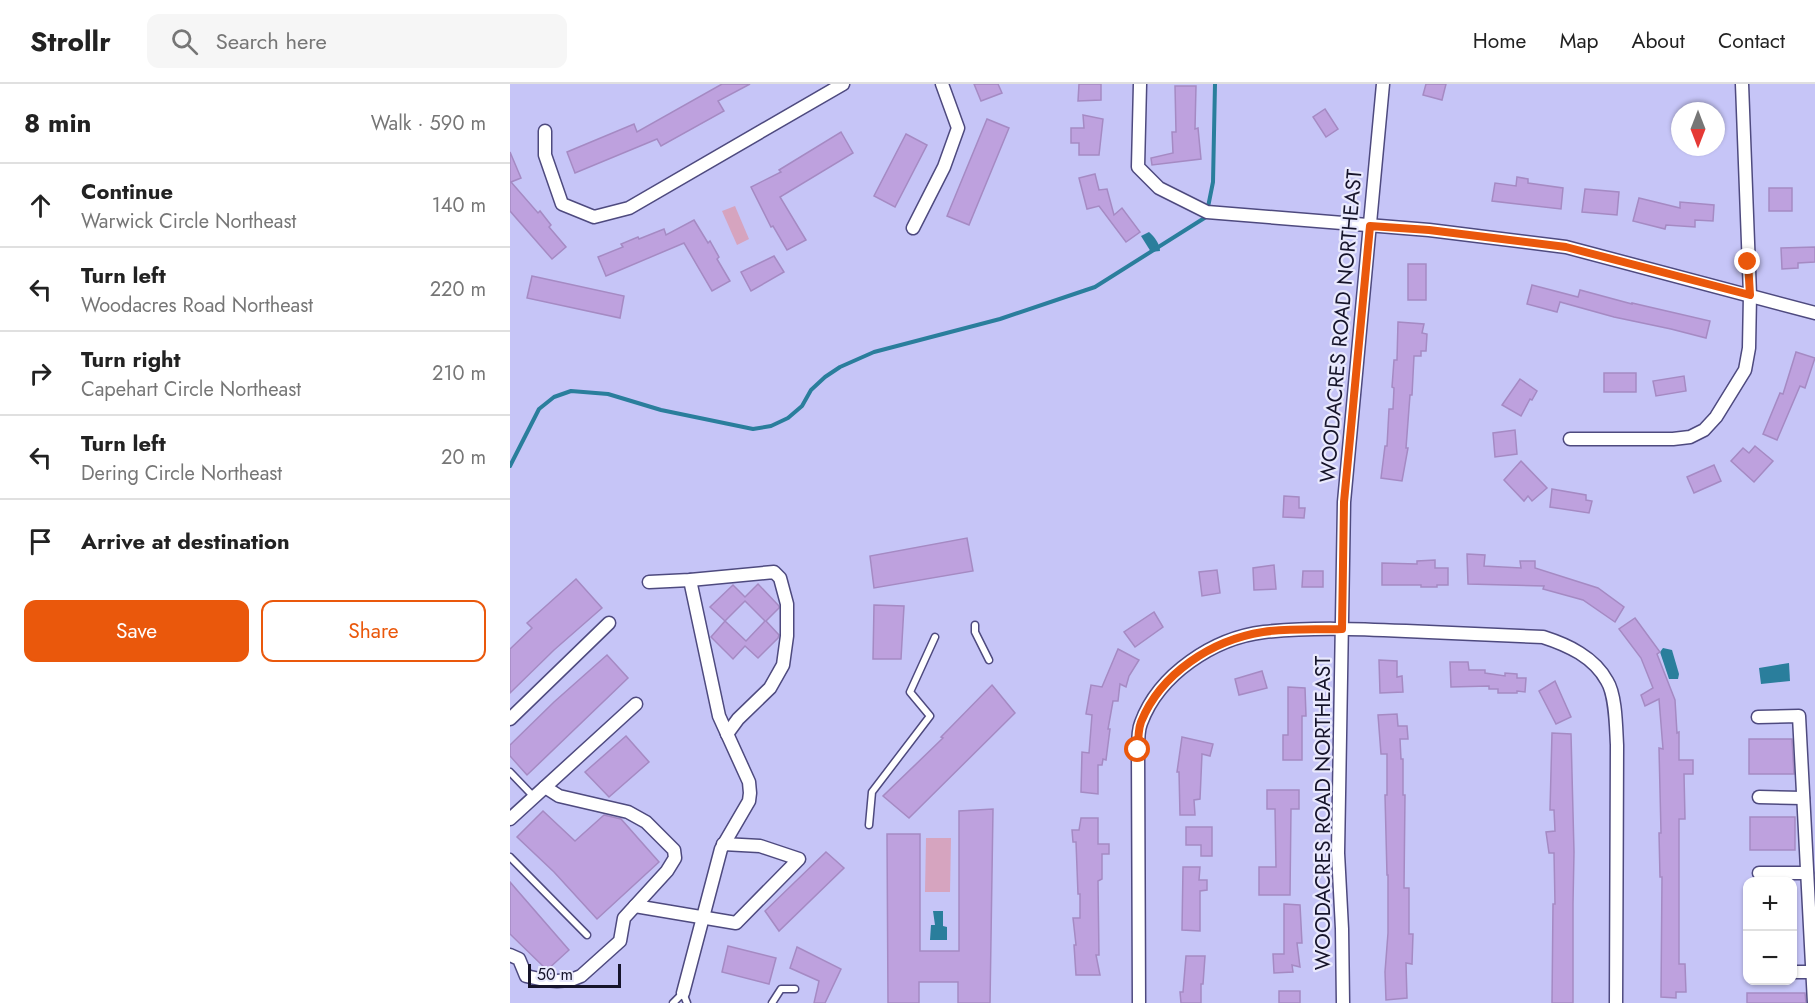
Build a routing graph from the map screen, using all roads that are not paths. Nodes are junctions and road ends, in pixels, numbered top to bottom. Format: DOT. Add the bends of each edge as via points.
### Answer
graph roads {
  1 [pos="843,84"];
  2 [pos="942,84"];
  3 [pos="1140,84"];
  4 [pos="1383,84"];
  5 [pos="1742,84"];
  6 [pos="545,131"];
  7 [pos="1370,226"];
  8 [pos="913,228"];
  9 [pos="1750,295"];
  10 [pos="1815,313"];
  11 [pos="1570,439"];
  12 [pos="690,580"];
  13 [pos="649,582"];
  14 [pos="609,623"];
  15 [pos="975,625"];
  16 [pos="1342,629"];
  17 [pos="935,638"];
  18 [pos="989,660"];
  19 [pos="636,704"];
  20 [pos="1758,717"];
  21 [pos="510,719"];
  22 [pos="727,734"];
  23 [pos="510,772"];
  24 [pos="545,787"];
  25 [pos="534,797"];
  26 [pos="1759,797"];
  27 [pos="1803,798"];
  28 [pos="510,819"];
  29 [pos="869,825"];
  30 [pos="723,844"];
  31 [pos="510,857"];
  32 [pos="1759,873"];
  33 [pos="1807,873"];
  34 [pos="635,906"];
  35 [pos="703,918"];
  36 [pos="587,935"];
  37 [pos="510,955"];
  38 [pos="1797,972"];
  39 [pos="1813,972"];
  40 [pos="795,988"];
  41 [pos="685,998"];
  42 [pos="673,1003"];
  43 [pos="772,1003"];
  44 [pos="1139,1003"];
  45 [pos="1343,1003"];
  46 [pos="1616,1003"];
  47 [pos="1814,1003"];
  1 -- 6 [label="street" via="629,208 594,217 562,204 545,155"];
  2 -- 8 [label="street" via="958,128 944,167"];
  3 -- 7 [label="street" via="1138,167 1159,188 1207,212"];
  4 -- 7 [label="street, WOODACRES ROAD NORTHEAST"];
  5 -- 9 [label="street"];
  7 -- 9 [label="street" via="1566,247"];
  7 -- 16 [label="street, WOODACRES ROAD NORTHEAST" via="1344,502"];
  9 -- 10 [label="street"];
  9 -- 11 [label="street" via="1745,370 1704,430 1673,439"];
  12 -- 13 [label="street"];
  12 -- 22 [label="street" via="719,716"];
  12 -- 22 [label="street" via="774,572 780,578 787,604 783,665 770,688"];
  14 -- 21 [label="street"];
  15 -- 18 [label="lane"];
  16 -- 44 [label="street" via="1263,632 1235,639 1196,657 1157,693 1140,724"];
  16 -- 45 [label="street, WOODACRES ROAD NORTHEAST" via="1338,853"];
  16 -- 46 [label="street" via="1543,637 1581,653 1608,681 1617,745"];
  17 -- 29 [label="lane" via="910,692 930,716 872,792"];
  19 -- 24 [label="street"];
  20 -- 27 [label="street" via="1799,716"];
  22 -- 30 [label="street" via="749,782 750,793"];
  23 -- 25 [label="lane"];
  24 -- 25 [label="street"];
  24 -- 34 [label="street" via="559,796 628,812 646,822 674,850 675,858 667,871"];
  25 -- 28 [label="street"];
  26 -- 27 [label="street"];
  27 -- 33 [label="street"];
  30 -- 35 [label="street"];
  30 -- 35 [label="street" via="760,846 799,859 736,923"];
  31 -- 36 [label="lane"];
  32 -- 33 [label="street"];
  33 -- 39 [label="street"];
  34 -- 35 [label="street"];
  34 -- 37 [label="street" via="624,918 620,941 572,980 544,980 526,975 519,959"];
  35 -- 41 [label="street"];
  38 -- 39 [label="street"];
  39 -- 47 [label="street"];
  40 -- 43 [label="lane" via="781,989"];
  41 -- 42 [label="lane"];
}
